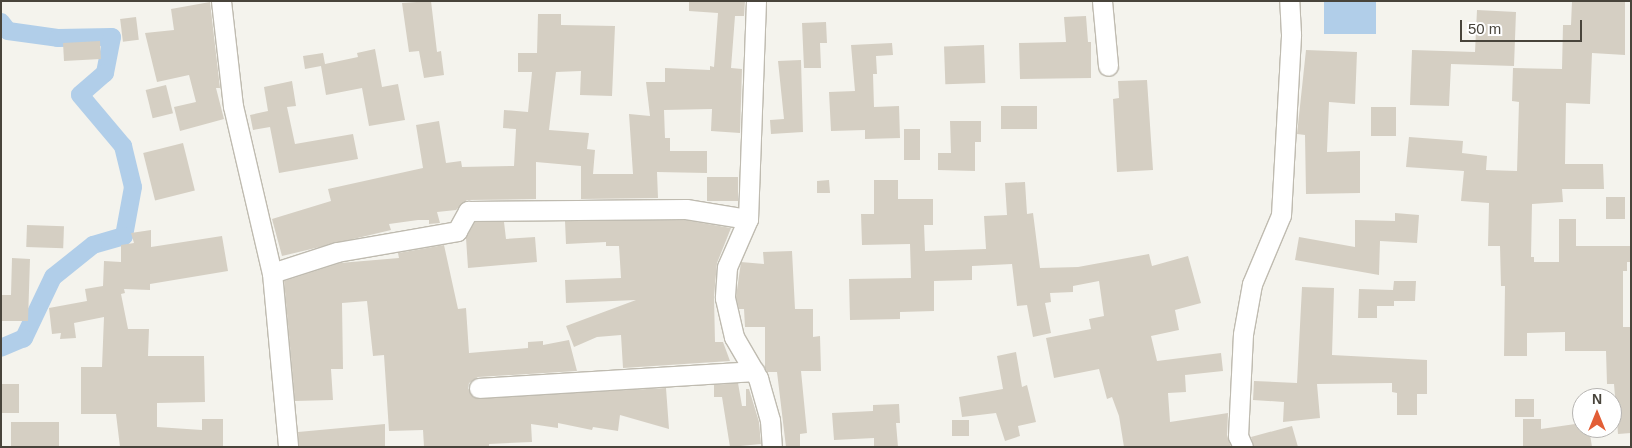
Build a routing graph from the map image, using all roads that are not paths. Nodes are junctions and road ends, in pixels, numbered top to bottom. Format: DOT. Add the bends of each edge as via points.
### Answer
graph roads {
  1 [pos="221,1"];
  2 [pos="756,1"];
  3 [pos="1102,1"];
  4 [pos="1289,1"];
  5 [pos="1108,66"];
  6 [pos="748,219"];
  7 [pos="272,274"];
  8 [pos="754,371"];
  9 [pos="479,388"];
  10 [pos="288,447"];
  11 [pos="772,447"];
  12 [pos="1243,447"];
  1 -- 7 [label="street" via="233,106"];
  2 -- 6 [label="street"];
  3 -- 5 [label="street"];
  4 -- 12 [label="street" via="1291,34 1281,215 1252,284 1243,334 1238,436"];
  6 -- 7 [label="street" via="686,208 468,211 457,231 337,252"];
  6 -- 8 [label="street" via="727,267 725,298 734,337"];
  7 -- 10 [label="street"];
  8 -- 9 [label="street"];
  8 -- 11 [label="street" via="770,420"];
}
